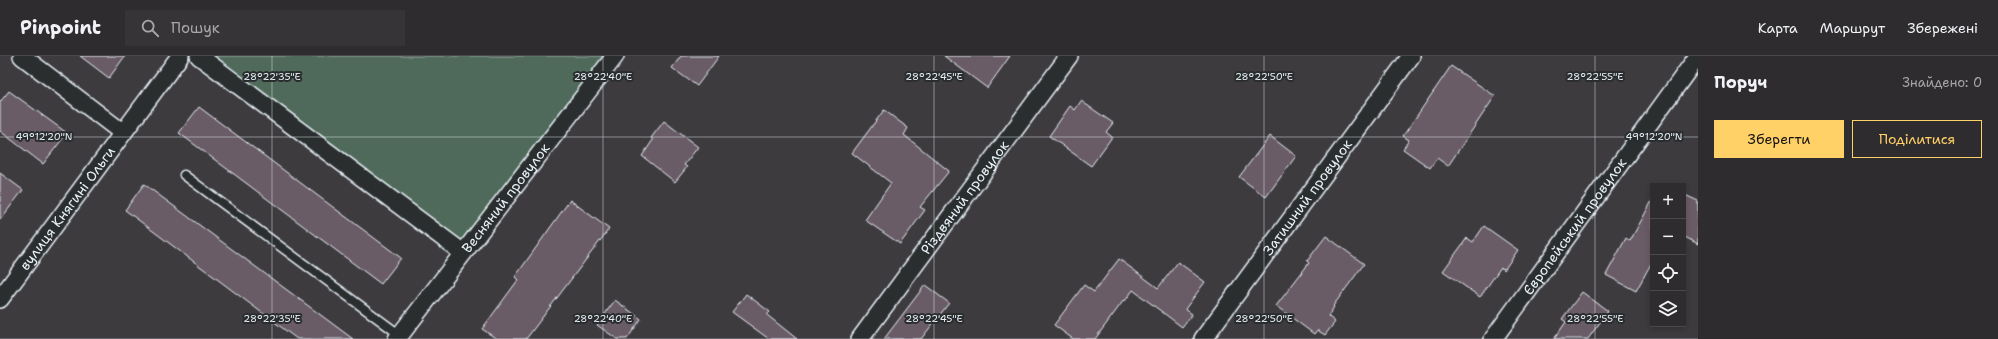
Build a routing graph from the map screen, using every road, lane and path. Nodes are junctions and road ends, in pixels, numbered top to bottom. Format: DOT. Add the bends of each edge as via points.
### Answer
graph roads {
  1 [pos="22,56"];
  2 [pos="180,56"];
  3 [pos="199,56"];
  4 [pos="614,56"];
  5 [pos="1069,56"];
  6 [pos="1411,56"];
  7 [pos="1698,56"];
  8 [pos="123,133"];
  9 [pos="184,175"];
  10 [pos="462,252"];
  11 [pos="5,280"];
  12 [pos="0,299"];
  13 [pos="398,337"];
  14 [pos="860,339"];
  15 [pos="1203,339"];
  16 [pos="1493,339"];
  1 -- 8 [label="street, вулиця Княгині Ольги"];
  2 -- 8 [label="street, вулиця Княгині Ольги"];
  3 -- 10 [label="street"];
  4 -- 10 [label="street, Весняний провулок"];
  5 -- 14 [label="street, Різдвяний провулок"];
  6 -- 15 [label="street, Затишний провулок"];
  7 -- 16 [label="street, Європейський провулок"];
  8 -- 11 [label="street, вулиця Княгині Ольги"];
  9 -- 13 [label="lane"];
  10 -- 13 [label="street, Весняний провулок"];
  11 -- 12 [label="street, вулиця Княгині Ольги"];
}
